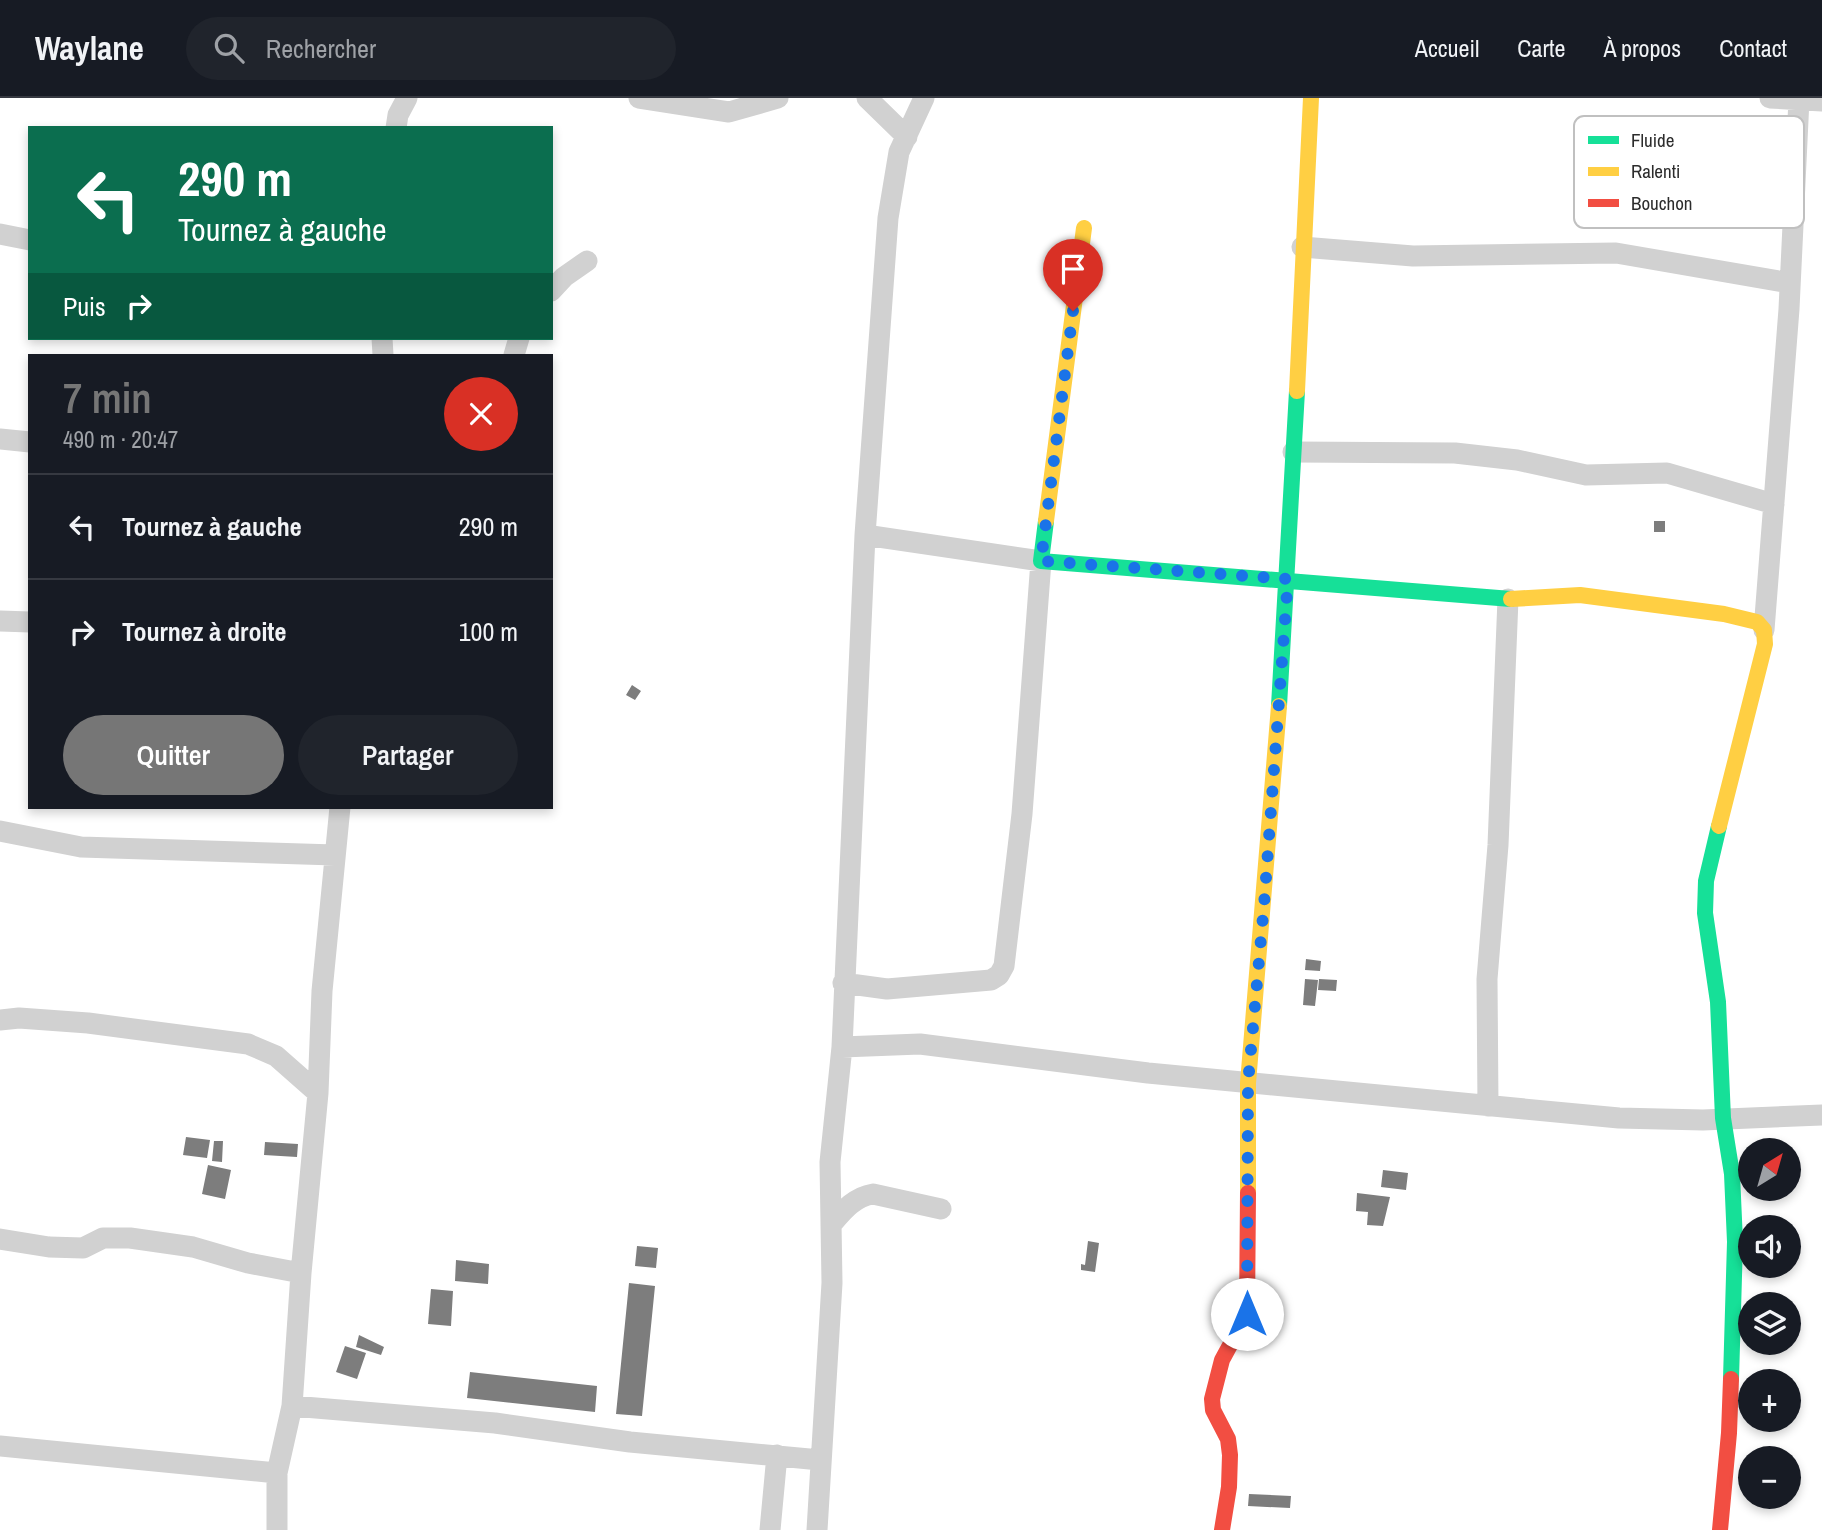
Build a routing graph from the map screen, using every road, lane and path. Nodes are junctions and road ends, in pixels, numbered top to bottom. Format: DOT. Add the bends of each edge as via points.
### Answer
graph roads {
  1 [pos="407,98"];
  2 [pos="639,98"];
  3 [pos="778,98"];
  4 [pos="866,98"];
  5 [pos="924,98"];
  6 [pos="1311,98"];
  7 [pos="1770,98"];
  8 [pos="1799,99"];
  9 [pos="1822,101"];
  10 [pos="396,126"];
  11 [pos="907,137"];
  12 [pos="1084,228"];
  13 [pos="1793,228"];
  14 [pos="0,234"];
  15 [pos="28,240"];
  16 [pos="1302,247"];
  17 [pos="587,261"];
  18 [pos="1790,283"];
  19 [pos="553,289"];
  20 [pos="0,439"];
  21 [pos="28,442"];
  22 [pos="1293,452"];
  23 [pos="1774,504"];
  24 [pos="865,535"];
  25 [pos="1041,561"];
  26 [pos="1288,579"];
  27 [pos="1508,599"];
  28 [pos="0,621"];
  29 [pos="28,622"];
  30 [pos="1764,630"];
  31 [pos="340,809"];
  32 [pos="0,831"];
  33 [pos="335,855"];
  34 [pos="843,983"];
  35 [pos="0,1020"];
  36 [pos="842,1047"];
  37 [pos="1248,1083"];
  38 [pos="318,1093"];
  39 [pos="1488,1106"];
  40 [pos="1822,1115"];
  41 [pos="1723,1118"];
  42 [pos="941,1209"];
  43 [pos="831,1225"];
  44 [pos="0,1239"];
  45 [pos="301,1273"];
  46 [pos="292,1406"];
  47 [pos="0,1446"];
  48 [pos="777,1455"];
  49 [pos="820,1460"];
  50 [pos="277,1473"];
  51 [pos="277,1530"];
  52 [pos="770,1530"];
  53 [pos="817,1530"];
  54 [pos="1222,1530"];
  55 [pos="1720,1530"];
  1 -- 10 [label="street"];
  2 -- 3 [label="street" via="729,112"];
  4 -- 11 [label="street"];
  5 -- 11 [label="street"];
  6 -- 16 [label="street"];
  7 -- 8 [label="street"];
  8 -- 9 [label="street"];
  11 -- 24 [label="street" via="899,152 888,218"];
  12 -- 25 [label="street"];
  13 -- 18 [label="street"];
  14 -- 15 [label="street"];
  16 -- 18 [label="street" via="1413,256 1616,253"];
  16 -- 22 [label="street"];
  17 -- 19 [label="street"];
  18 -- 23 [label="street"];
  20 -- 21 [label="street"];
  22 -- 23 [label="street" via="1455,453 1586,475 1667,474"];
  22 -- 26 [label="street"];
  23 -- 30 [label="street"];
  24 -- 25 [label="street"];
  24 -- 34 [label="street"];
  25 -- 26 [label="street"];
  25 -- 34 [label="street" via="1022,814 1004,966 991,980 887,989"];
  26 -- 27 [label="street"];
  26 -- 37 [label="street"];
  27 -- 30 [label="street" via="1580,595 1724,614 1757,622"];
  27 -- 39 [label="street" via="1488,979"];
  28 -- 29 [label="street"];
  30 -- 41 [label="street" via="1765,644 1706,881"];
  31 -- 33 [label="street"];
  32 -- 33 [label="street" via="81,847"];
  33 -- 38 [label="street"];
  34 -- 36 [label="street"];
  35 -- 38 [label="street" via="88,1023 248,1044 276,1056"];
  36 -- 37 [label="street" via="920,1044"];
  36 -- 43 [label="street" via="830,1162"];
  37 -- 39 [label="street"];
  37 -- 54 [label="street" via="1247,1314 1229,1344 1215,1385 1213,1410 1229,1444 1230,1487"];
  38 -- 45 [label="street"];
  39 -- 41 [label="street" via="1619,1118"];
  40 -- 41 [label="street"];
  41 -- 55 [label="street" via="1732,1174 1735,1242 1729,1433"];
  42 -- 43 [label="street" via="863,1195"];
  43 -- 49 [label="street" via="832,1283"];
  44 -- 45 [label="street" via="83,1248 103,1238 130,1238 193,1247"];
  45 -- 46 [label="street"];
  46 -- 48 [label="street"];
  46 -- 50 [label="street"];
  47 -- 50 [label="street"];
  48 -- 49 [label="street"];
  48 -- 52 [label="street"];
  49 -- 53 [label="street"];
  50 -- 51 [label="street"];
}
